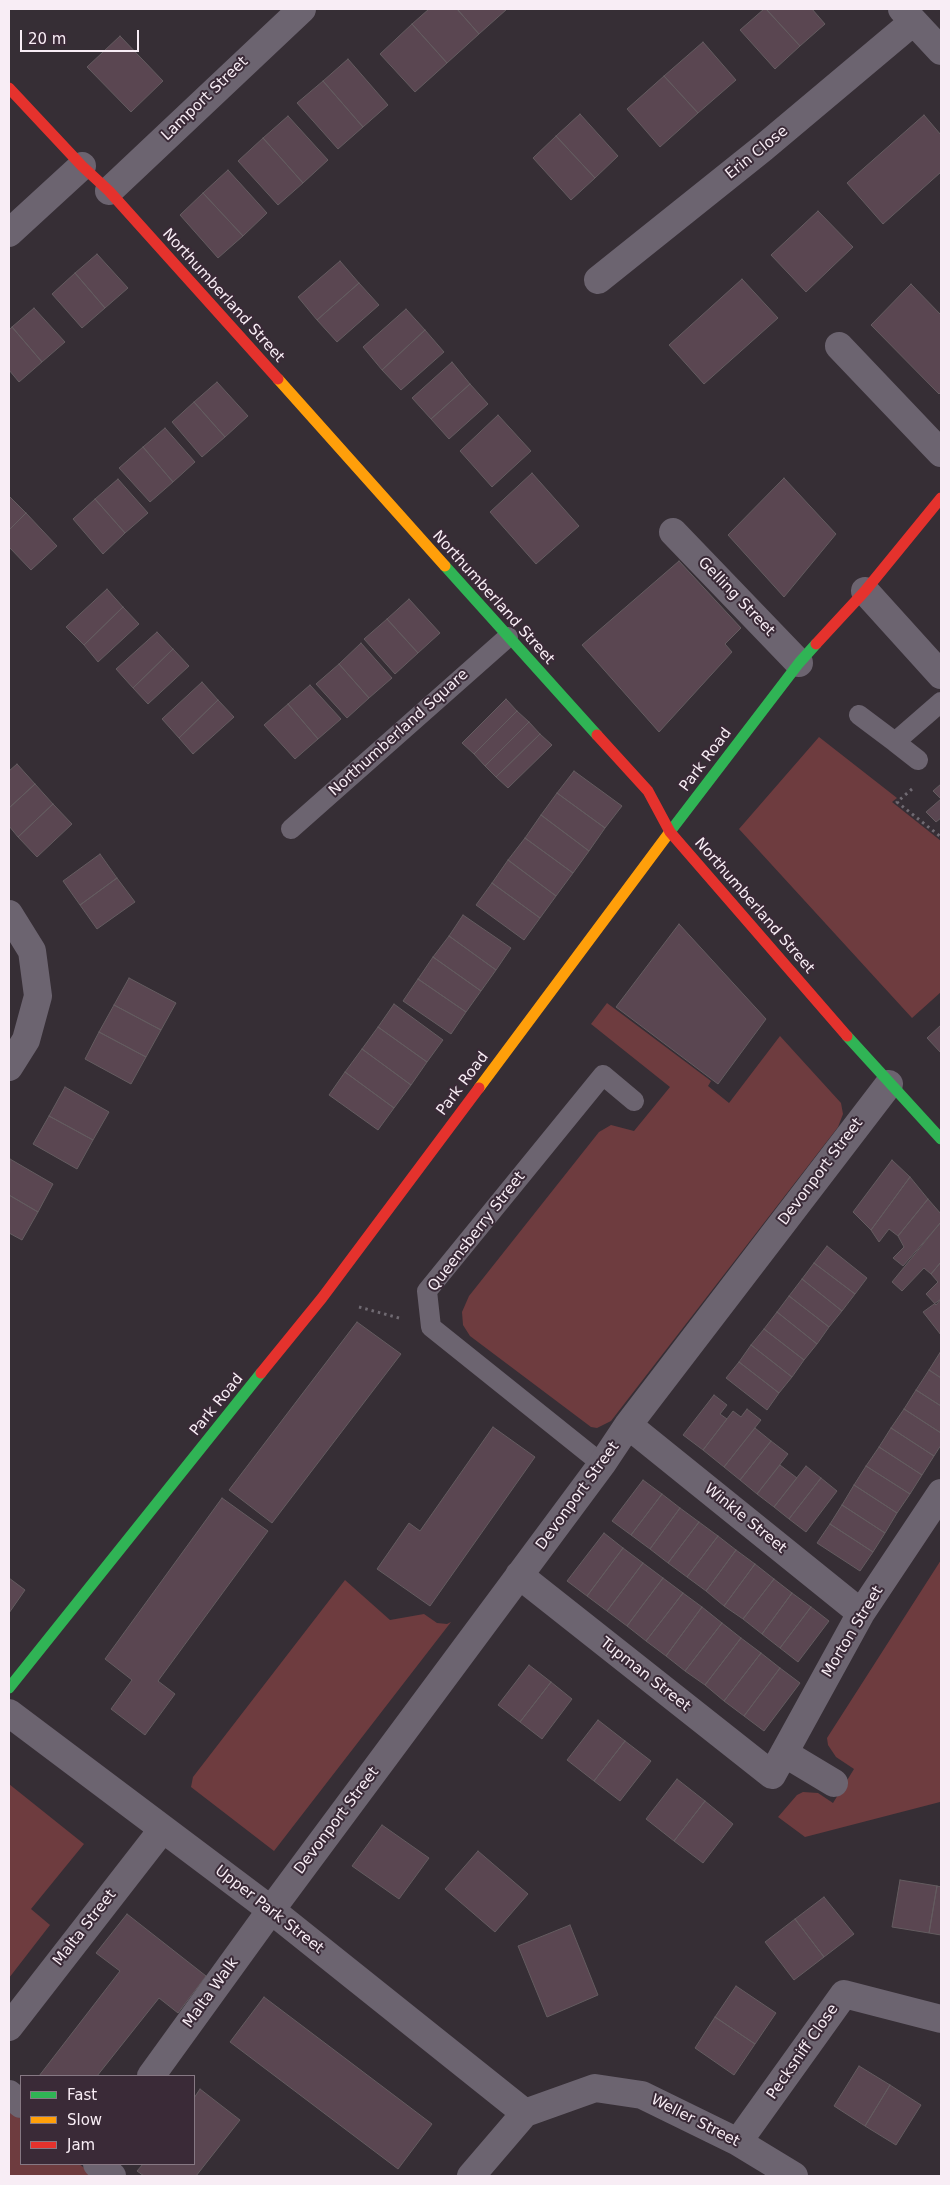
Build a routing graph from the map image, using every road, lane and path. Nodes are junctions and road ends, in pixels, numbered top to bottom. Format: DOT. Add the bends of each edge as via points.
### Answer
graph roads {
  1 [pos="302,9"];
  2 [pos="908,15"];
  3 [pos="941,51"];
  4 [pos="9,88"];
  5 [pos="82,166"];
  6 [pos="109,191"];
  7 [pos="9,234"];
  8 [pos="598,280"];
  9 [pos="839,346"];
  10 [pos="941,453"];
  11 [pos="941,498"];
  12 [pos="673,532"];
  13 [pos="865,590"];
  14 [pos="508,637"];
  15 [pos="799,663"];
  16 [pos="941,675"];
  17 [pos="941,702"];
  18 [pos="859,715"];
  19 [pos="895,742"];
  20 [pos="918,760"];
  21 [pos="919,784"];
  22 [pos="291,829"];
  23 [pos="670,832"];
  24 [pos="941,837"];
  25 [pos="9,914"];
  26 [pos="9,1067"];
  27 [pos="889,1084"];
  28 [pos="634,1101"];
  29 [pos="941,1139"];
  30 [pos="322,1298"];
  31 [pos="430,1327"];
  32 [pos="628,1425"];
  33 [pos="602,1464"];
  34 [pos="941,1493"];
  35 [pos="519,1575"];
  36 [pos="861,1613"];
  37 [pos="9,1688"];
  38 [pos="9,1713"];
  39 [pos="778,1764"];
  40 [pos="834,1783"];
  41 [pos="162,1830"];
  42 [pos="271,1910"];
  43 [pos="941,2019"];
  44 [pos="9,2027"];
  45 [pos="152,2075"];
  46 [pos="9,2094"];
  47 [pos="20,2103"];
  48 [pos="525,2113"];
  49 [pos="738,2142"];
  50 [pos="98,2165"];
  51 [pos="112,2176"];
  52 [pos="471,2176"];
  53 [pos="794,2176"];
  1 -- 6 [label="street, Lamport Street"];
  2 -- 3 [label="street"];
  2 -- 8 [label="street, Erin Close" via="763,148"];
  4 -- 5 [label="main road, Northumberland Street"];
  5 -- 6 [label="main road, Northumberland Street"];
  5 -- 7 [label="street"];
  6 -- 14 [label="main road, Northumberland Street"];
  9 -- 10 [label="street"];
  11 -- 13 [label="main road, Park Road"];
  12 -- 15 [label="street, Gelling Street"];
  13 -- 15 [label="main road, Park Road"];
  13 -- 16 [label="street"];
  14 -- 22 [label="lane, Northumberland Square"];
  14 -- 23 [label="main road, Northumberland Street" via="648,791"];
  15 -- 23 [label="main road, Park Road"];
  17 -- 19 [label="lane"];
  18 -- 19 [label="lane"];
  19 -- 20 [label="lane"];
  21 -- 24 [label="path" via="897,802"];
  23 -- 27 [label="main road, Northumberland Street"];
  23 -- 30 [label="main road, Park Road"];
  25 -- 26 [label="street" via="32,951 38,996 26,1040"];
  27 -- 29 [label="main road, Northumberland Street"];
  27 -- 32 [label="street, Devonport Street"];
  28 -- 31 [label="lane, Queensberry Street" via="603,1075 426,1291"];
  30 -- 31 [label="path"];
  30 -- 37 [label="main road, Park Road"];
  31 -- 33 [label="lane"];
  32 -- 33 [label="street, Devonport Street"];
  32 -- 36 [label="street, Winkle Street"];
  33 -- 35 [label="street, Devonport Street"];
  34 -- 36 [label="street, Morton Street"];
  35 -- 39 [label="street, Tupman Street"];
  35 -- 42 [label="street, Devonport Street"];
  36 -- 39 [label="street, Morton Street"];
  38 -- 41 [label="street, Upper Park Street"];
  39 -- 40 [label="street, Tupman Street"];
  41 -- 42 [label="street, Upper Park Street"];
  41 -- 44 [label="street, Malta Street"];
  42 -- 45 [label="street, Malta Walk"];
  42 -- 48 [label="street, Upper Park Street"];
  43 -- 49 [label="street, Pecksniff Close" via="844,1994"];
  46 -- 47 [label="street"];
  48 -- 49 [label="street, Weller Street" via="595,2088 642,2095"];
  48 -- 52 [label="street, Weller Street"];
  49 -- 53 [label="street, Weller Street"];
  50 -- 51 [label="street"];
}
